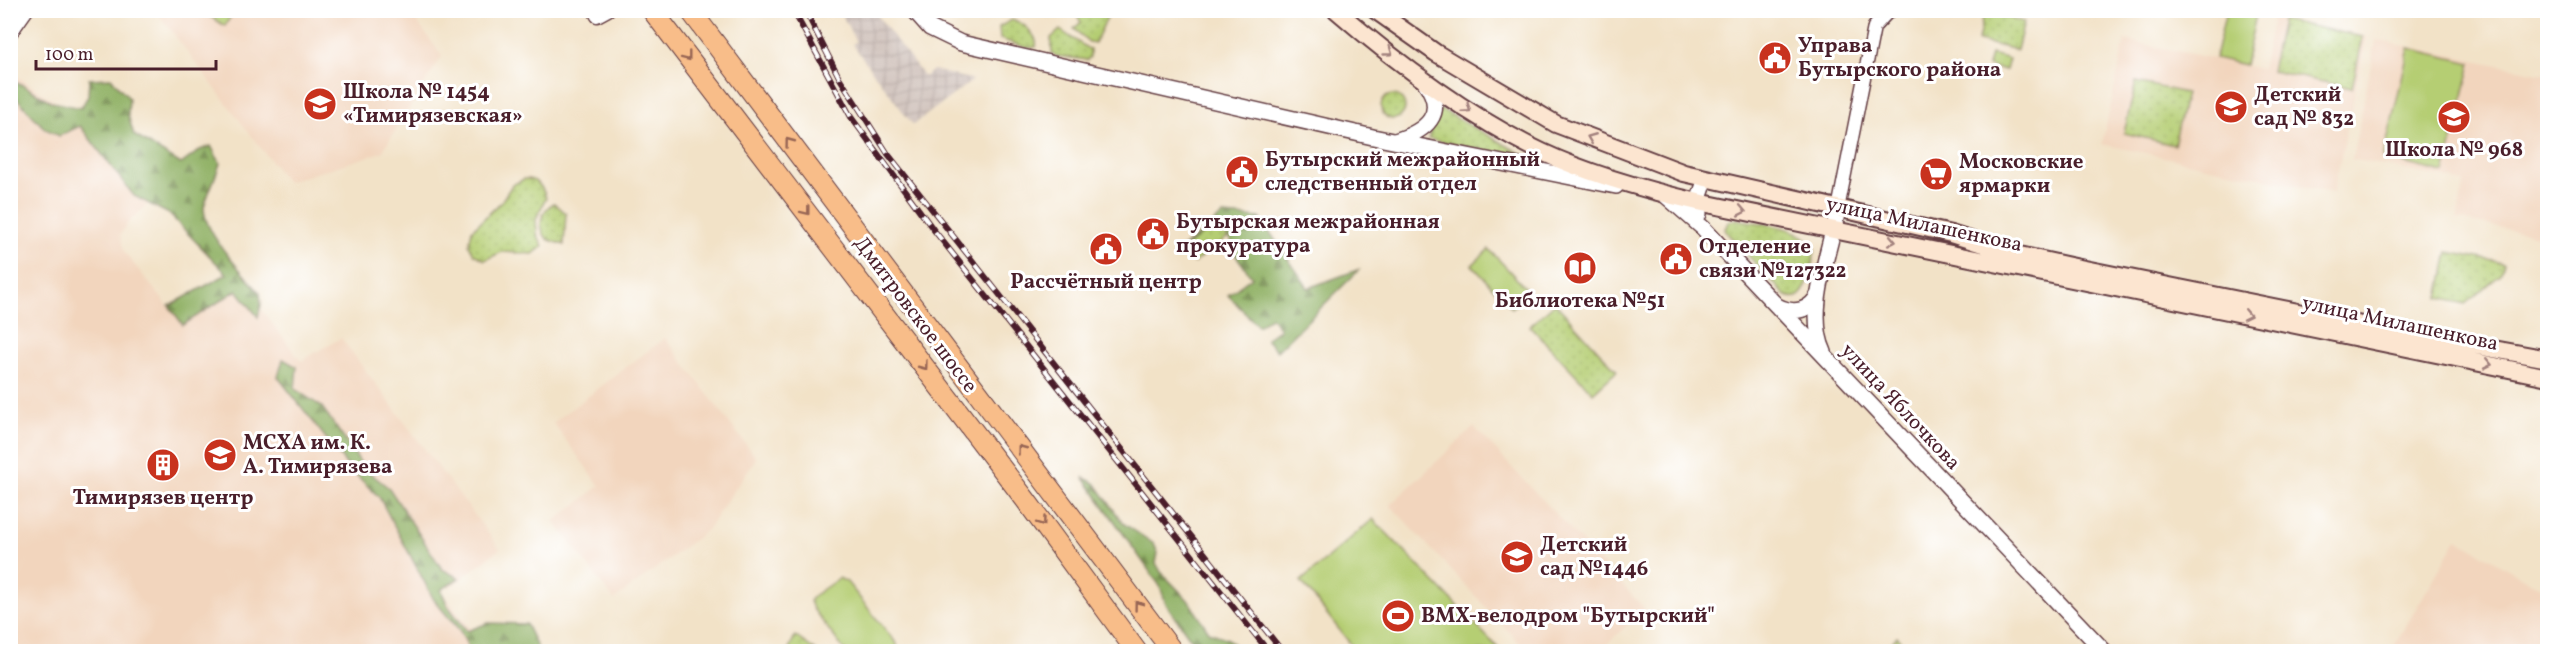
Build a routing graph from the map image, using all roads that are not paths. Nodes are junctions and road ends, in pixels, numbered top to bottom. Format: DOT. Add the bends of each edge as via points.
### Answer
graph roads {
  1 [pos="27,10"];
  2 [pos="594,10"];
  3 [pos="608,10"];
  4 [pos="639,10"];
  5 [pos="690,10"];
  6 [pos="914,10"];
  7 [pos="1336,10"];
  8 [pos="1375,10"];
  9 [pos="1380,10"];
  10 [pos="1890,10"];
  11 [pos="656,17"];
  12 [pos="1395,26"];
  13 [pos="10,34"];
  14 [pos="1419,75"];
  15 [pos="1394,142"];
  16 [pos="1706,178"];
  17 [pos="1645,188"];
  18 [pos="1664,194"];
  19 [pos="1698,202"];
  20 [pos="1838,209"];
  21 [pos="1703,228"];
  22 [pos="1834,229"];
  23 [pos="1820,292"];
  24 [pos="1778,306"];
  25 [pos="2547,359"];
  26 [pos="1828,362"];
  27 [pos="2547,377"];
  28 [pos="1137,651"];
  29 [pos="1173,651"];
  30 [pos="2105,651"];
  1 -- 13 [label="street"];
  2 -- 3 [label="street" via="597,15"];
  4 -- 11 [label="street"];
  29 -- 5 [label="main road, Дмитровское шоссе, one-way"];
  6 -- 15 [label="street" via="930,28 961,43"];
  7 -- 14 [label="main road, улица Милашенкова, one-way"];
  8 -- 12 [label="main road, улица Милашенкова"];
  9 -- 12 [label="street"];
  10 -- 20 [label="street" via="1874,27"];
  11 -- 28 [label="main road, Дмитровское шоссе, one-way"];
  16 -- 12 [label="main road, улица Милашенкова, one-way" via="1645,160 1556,124"];
  14 -- 15 [label="street" via="1434,98 1432,118 1417,132"];
  14 -- 17 [label="main road, улица Милашенкова, one-way" via="1481,119 1543,152"];
  15 -- 17 [label="street" via="1602,184"];
  16 -- 19 [label="street"];
  16 -- 20 [label="main road, улица Милашенкова"];
  17 -- 18 [label="main road, улица Милашенкова"];
  18 -- 19 [label="main road, улица Милашенкова"];
  18 -- 21 [label="street, улица Яблочкова"];
  19 -- 21 [label="street"];
  19 -- 22 [label="main road, улица Милашенкова, one-way"];
  20 -- 22 [label="street"];
  20 -- 25 [label="main road, улица Милашенкова" via="2070,266"];
  21 -- 24 [label="street, улица Яблочкова"];
  22 -- 23 [label="street"];
  22 -- 27 [label="main road, улица Милашенкова, one-way"];
  23 -- 24 [label="street" via="1802,310"];
  23 -- 26 [label="street" via="1816,326"];
  24 -- 26 [label="street, улица Яблочкова"];
  26 -- 30 [label="street, улица Яблочкова"];
}
